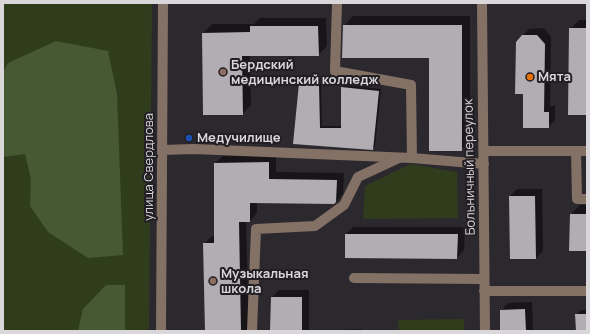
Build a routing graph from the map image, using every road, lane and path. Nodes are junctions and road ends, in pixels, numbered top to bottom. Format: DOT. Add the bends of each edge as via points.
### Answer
graph roads {
  1 [pos="163,3"];
  2 [pos="337,3"];
  3 [pos="482,3"];
  4 [pos="162,150"];
  5 [pos="484,151"];
  6 [pos="576,151"];
  7 [pos="587,151"];
  8 [pos="401,157"];
  9 [pos="412,158"];
  10 [pos="484,164"];
  11 [pos="587,199"];
  12 [pos="354,278"];
  13 [pos="484,279"];
  14 [pos="484,291"];
  15 [pos="587,291"];
  16 [pos="161,331"];
  17 [pos="252,331"];
  18 [pos="485,331"];
  1 -- 4 [label="street, улица Свердлова"];
  2 -- 9 [label="street" via="334,71 411,85"];
  3 -- 5 [label="street, Больничный переулок"];
  4 -- 8 [label="street"];
  4 -- 16 [label="street, улица Свердлова"];
  5 -- 6 [label="street"];
  5 -- 10 [label="street, Больничный переулок"];
  6 -- 7 [label="street"];
  6 -- 11 [label="street" via="577,199"];
  8 -- 9 [label="street"];
  8 -- 17 [label="street" via="358,177 344,205 315,226 256,229"];
  9 -- 10 [label="street"];
  10 -- 13 [label="street, Больничный переулок"];
  12 -- 13 [label="street"];
  13 -- 14 [label="street, Больничный переулок"];
  14 -- 15 [label="street"];
  14 -- 18 [label="street, Больничный переулок"];
}
